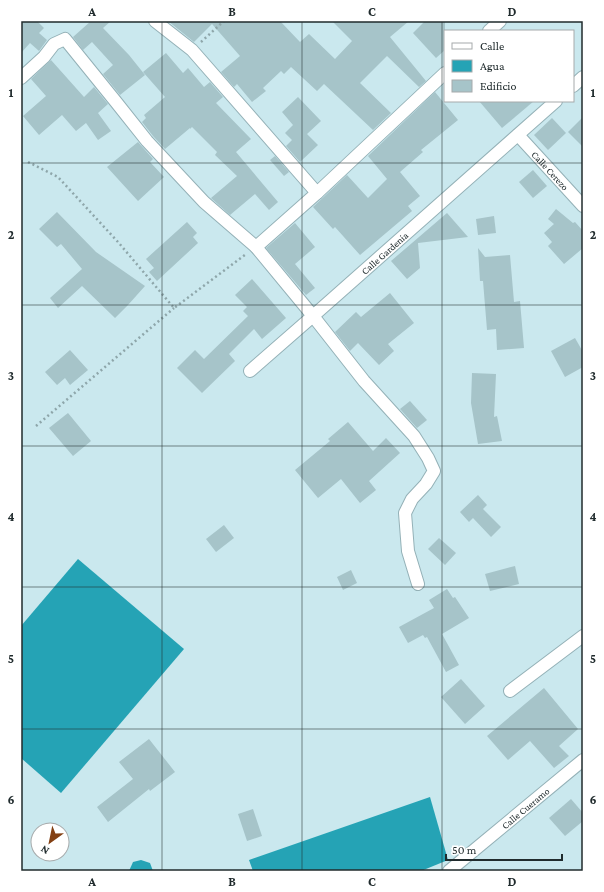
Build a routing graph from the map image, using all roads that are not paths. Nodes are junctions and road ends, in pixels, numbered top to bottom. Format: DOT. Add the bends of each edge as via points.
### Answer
graph roads {
  1 [pos="155,21"];
  2 [pos="500,21"];
  3 [pos="491,30"];
  4 [pos="444,74"];
  5 [pos="583,77"];
  6 [pos="21,78"];
  7 [pos="574,85"];
  8 [pos="555,102"];
  9 [pos="518,135"];
  10 [pos="317,193"];
  11 [pos="583,206"];
  12 [pos="256,246"];
  13 [pos="313,316"];
  14 [pos="250,370"];
  15 [pos="418,584"];
  16 [pos="583,636"];
  17 [pos="510,691"];
  18 [pos="583,760"];
  19 [pos="449,871"];
  1 -- 10 [label="street" via="192,50"];
  2 -- 3 [label="street"];
  4 -- 10 [label="street"];
  5 -- 7 [label="street"];
  6 -- 12 [label="street" via="54,44 65,39 147,142 204,202"];
  8 -- 9 [label="street, Calle Gardenia"];
  9 -- 11 [label="street, Calle Cerezo"];
  9 -- 13 [label="street, Calle Gardenia"];
  10 -- 12 [label="street"];
  12 -- 13 [label="street"];
  13 -- 14 [label="street, Calle Gardenia"];
  13 -- 15 [label="street" via="364,380 414,436 434,471 412,499 405,513 408,551"];
  16 -- 17 [label="street"];
  18 -- 19 [label="street, Calle Cueramo"];
}
